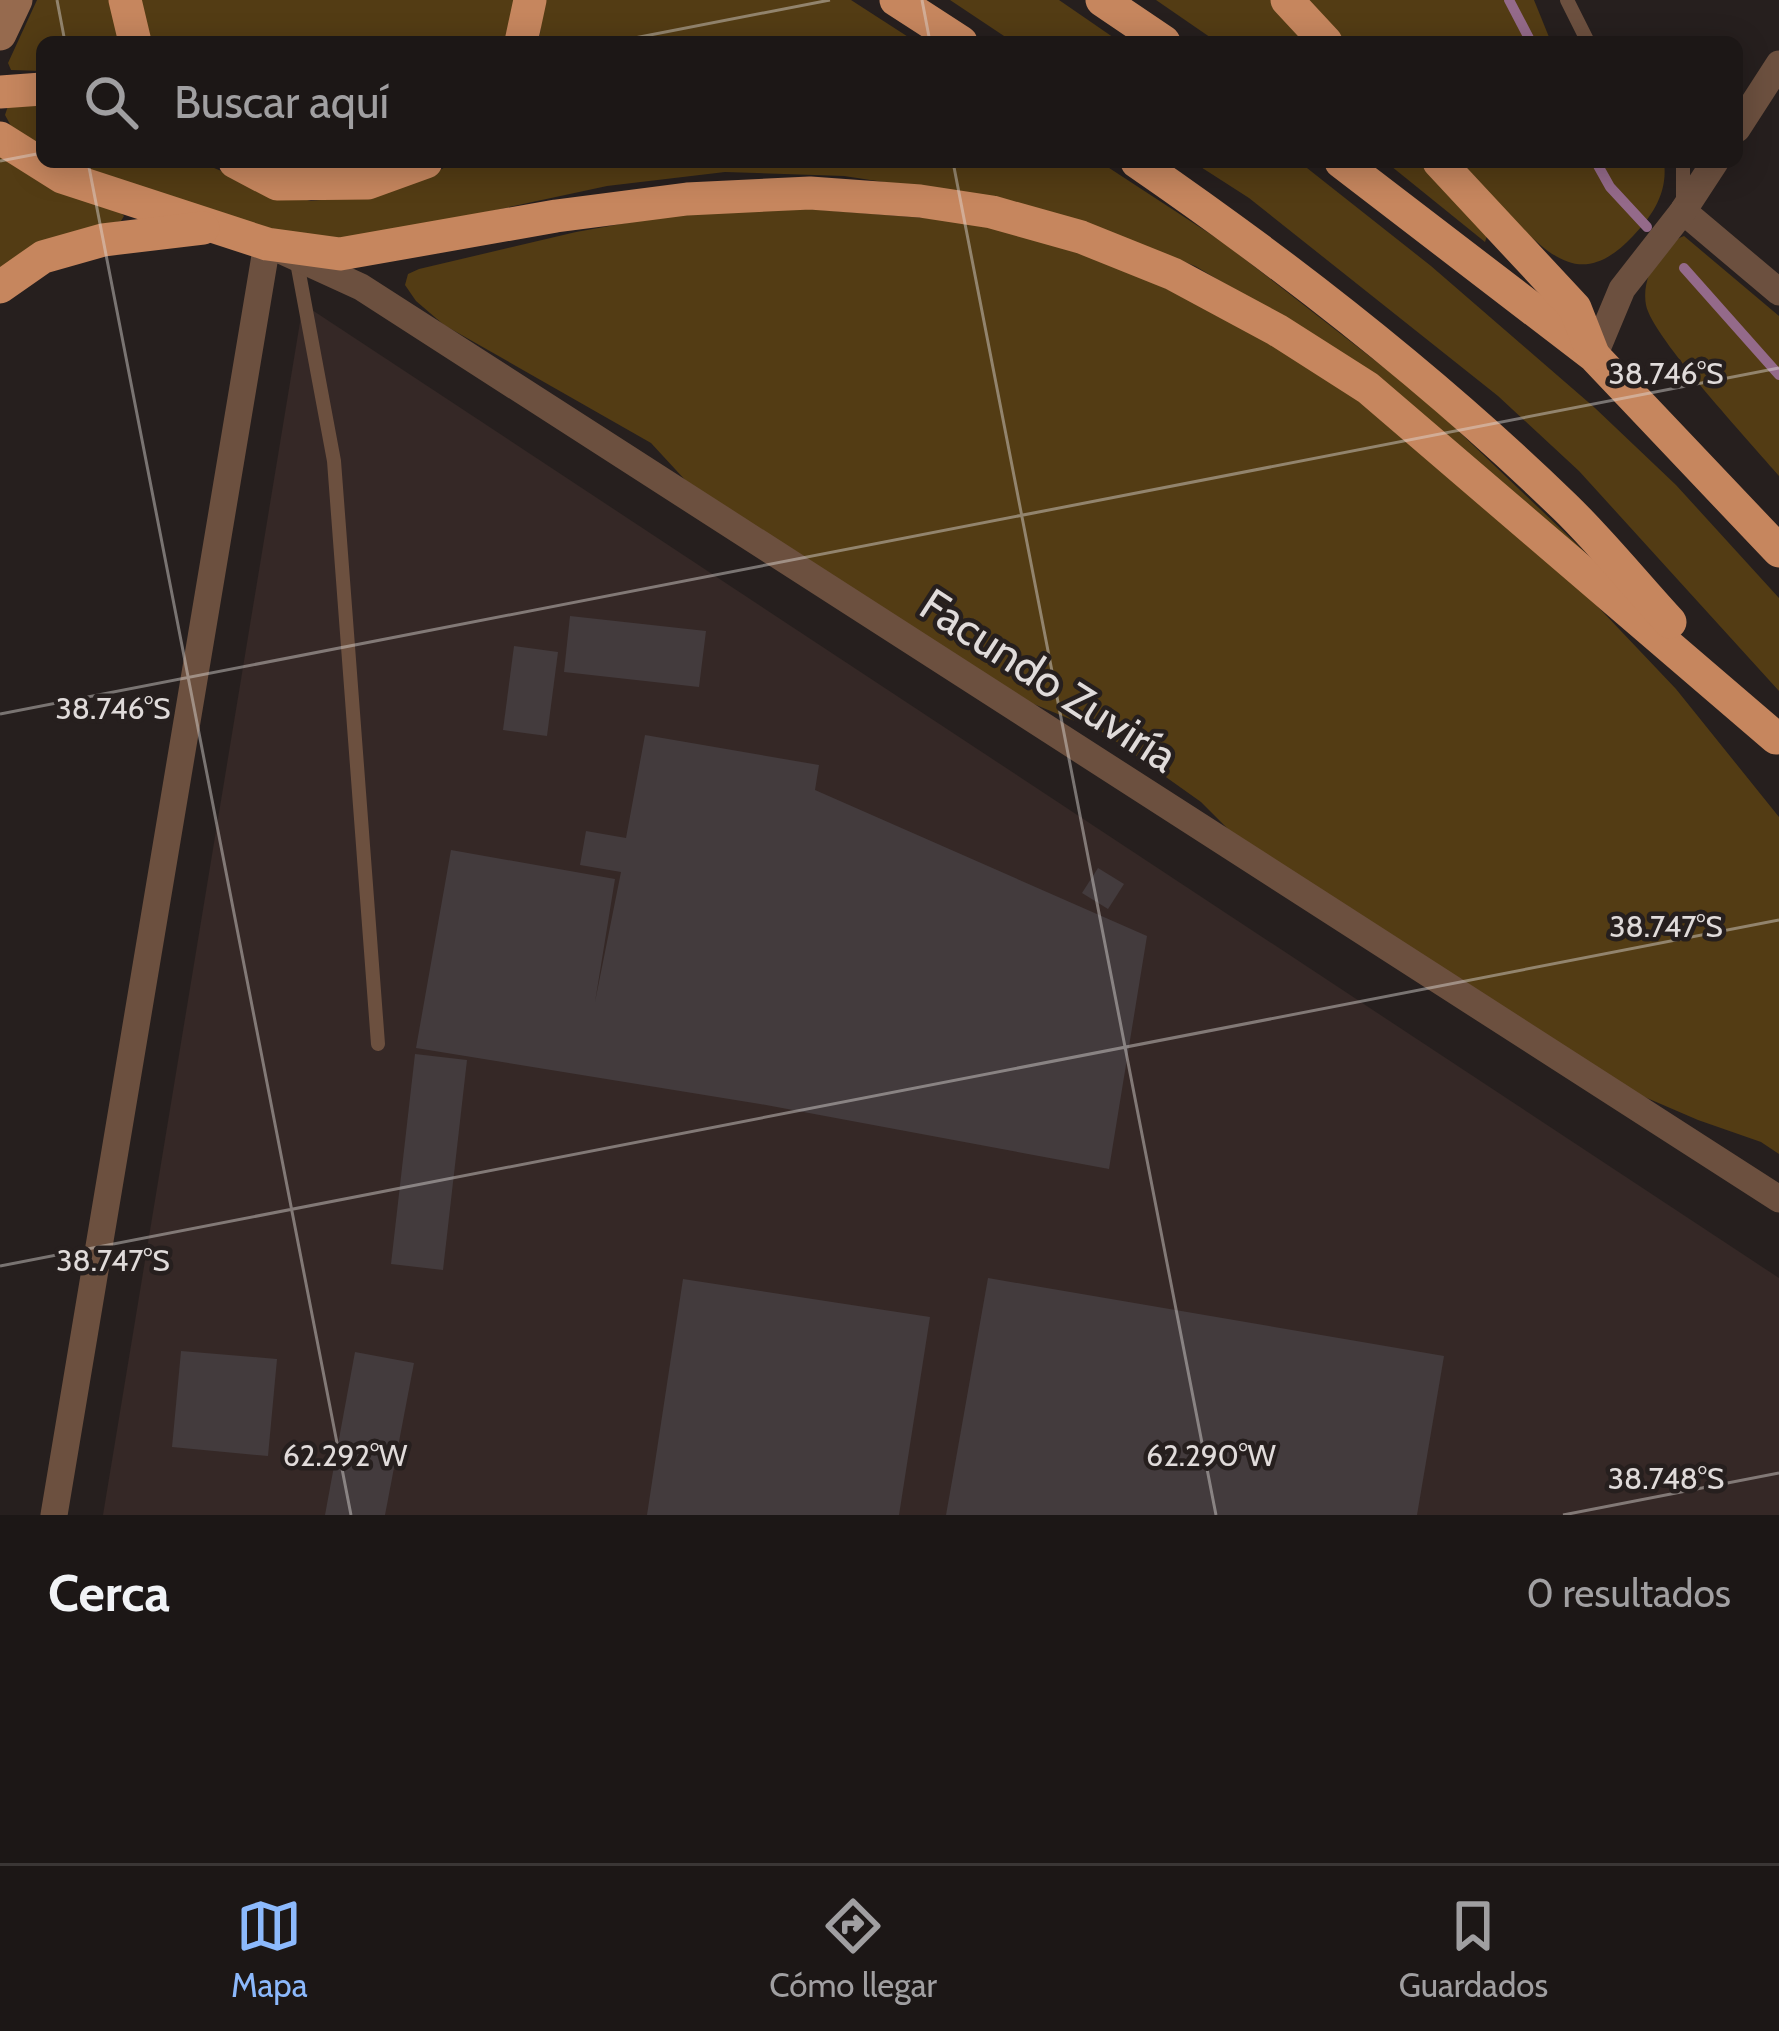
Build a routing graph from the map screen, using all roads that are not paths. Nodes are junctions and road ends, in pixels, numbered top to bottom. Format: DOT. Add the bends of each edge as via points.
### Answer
graph roads {
  1 [pos="16,0"];
  2 [pos="124,0"];
  3 [pos="530,0"];
  4 [pos="896,0"];
  5 [pos="1102,0"];
  6 [pos="1287,0"];
  7 [pos="1567,0"];
  8 [pos="0,34"];
  9 [pos="133,36"];
  10 [pos="522,36"];
  11 [pos="953,36"];
  12 [pos="1155,36"];
  13 [pos="1320,36"];
  14 [pos="1585,36"];
  15 [pos="1779,64"];
  16 [pos="36,89"];
  17 [pos="0,92"];
  18 [pos="1743,119"];
  19 [pos="0,138"];
  20 [pos="36,161"];
  21 [pos="48,168"];
  22 [pos="246,168"];
  23 [pos="409,168"];
  24 [pos="1146,168"];
  25 [pos="1349,168"];
  26 [pos="1444,168"];
  27 [pos="1683,168"];
  28 [pos="1711,168"];
  29 [pos="1683,211"];
  30 [pos="211,227"];
  31 [pos="281,250"];
  32 [pos="0,287"];
  33 [pos="1779,292"];
  34 [pos="1594,356"];
  35 [pos="1779,551"];
  36 [pos="1778,740"];
  37 [pos="378,1044"];
  38 [pos="1779,1199"];
  39 [pos="54,1515"];
  1 -- 8 [label="main road"];
  2 -- 9 [label="highway"];
  3 -- 10 [label="highway"];
  4 -- 11 [label="highway"];
  5 -- 12 [label="highway"];
  6 -- 13 [label="highway"];
  7 -- 14 [label="lane"];
  15 -- 18 [label="street"];
  16 -- 17 [label="highway"];
  19 -- 20 [label="highway"];
  21 -- 30 [label="highway"];
  22 -- 23 [label="highway" via="277,184 368,183"];
  24 -- 36 [label="highway" via="1444,395 1567,510"];
  25 -- 34 [label="highway"];
  26 -- 34 [label="highway" via="1575,308"];
  27 -- 29 [label="lane"];
  28 -- 29 [label="street"];
  29 -- 33 [label="street"];
  29 -- 34 [label="street" via="1622,289"];
  30 -- 31 [label="highway"];
  30 -- 32 [label="highway" via="103,240 44,257"];
  31 -- 36 [label="highway" via="340,254 556,216 810,193 992,212 1081,237 1173,274 1368,388"];
  31 -- 37 [label="lane" via="334,461"];
  31 -- 38 [label="street, Facundo Zuviría" via="361,287"];
  31 -- 39 [label="street"];
  34 -- 35 [label="highway"];
}
